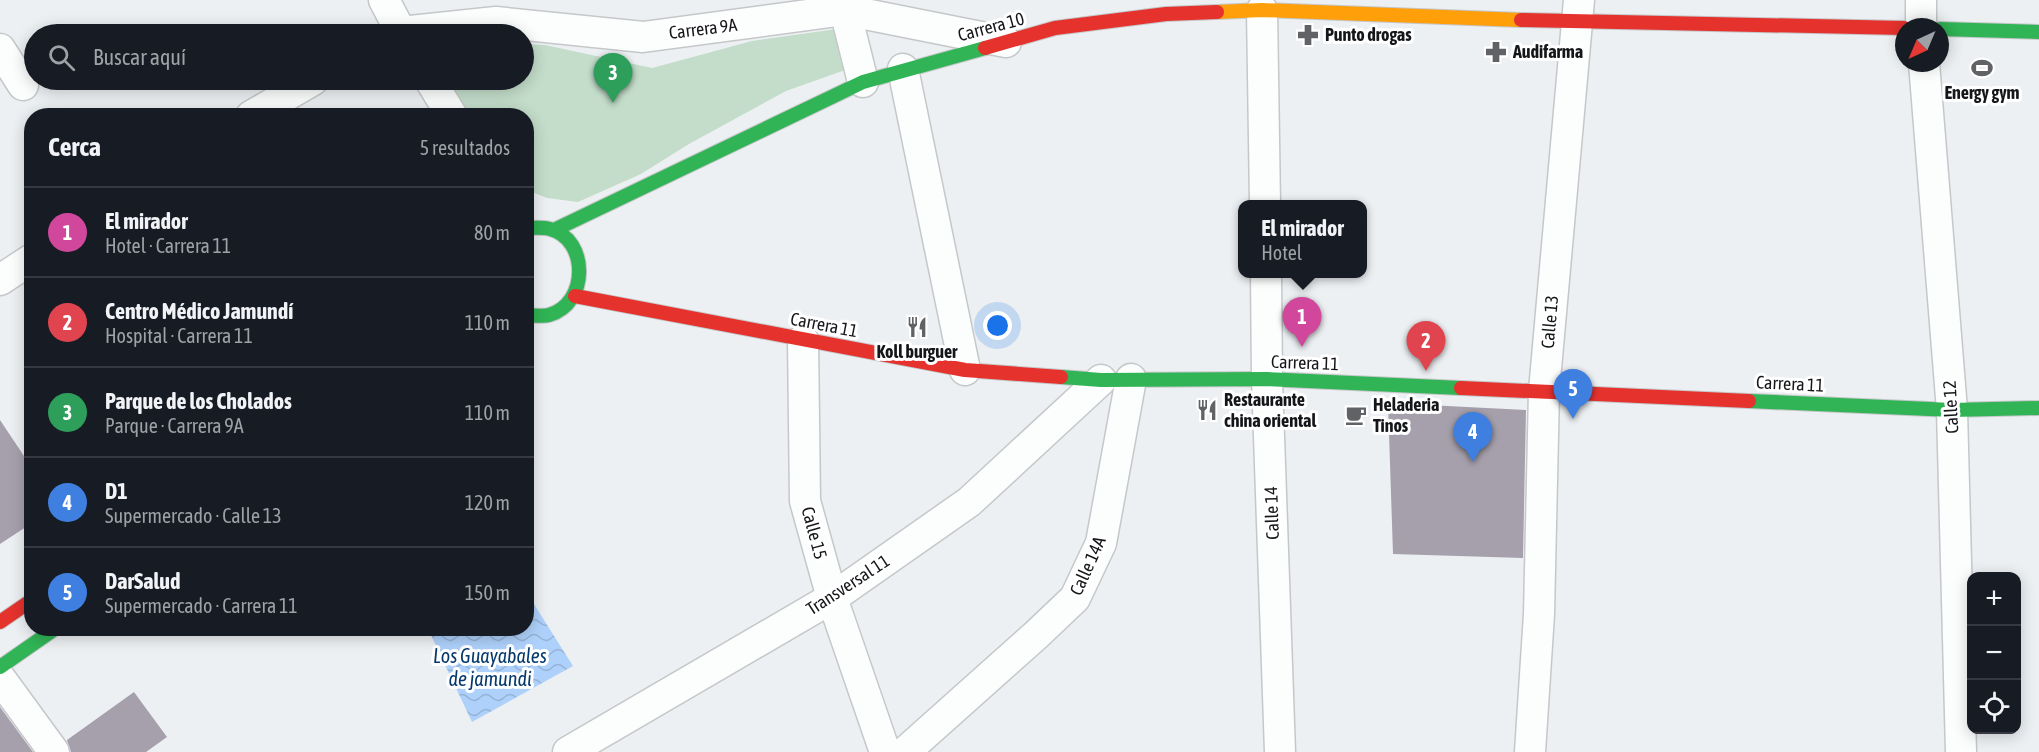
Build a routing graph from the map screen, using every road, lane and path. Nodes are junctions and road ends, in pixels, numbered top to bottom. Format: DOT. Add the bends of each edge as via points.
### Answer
graph roads {
  1 [pos="384,0"];
  2 [pos="1921,0"];
  3 [pos="845,5"];
  4 [pos="1186,7"];
  5 [pos="1262,10"];
  6 [pos="496,11"];
  7 [pos="1578,11"];
  8 [pos="1921,18"];
  9 [pos="395,24"];
  10 [pos="442,24"];
  11 [pos="1895,28"];
  12 [pos="1949,29"];
  13 [pos="2039,32"];
  14 [pos="1006,42"];
  15 [pos="0,49"];
  16 [pos="903,69"];
  17 [pos="1925,72"];
  18 [pos="863,82"];
  19 [pos="23,85"];
  20 [pos="296,90"];
  21 [pos="436,90"];
  22 [pos="265,108"];
  23 [pos="447,108"];
  24 [pos="1265,200"];
  25 [pos="534,227"];
  26 [pos="554,230"];
  27 [pos="24,264"];
  28 [pos="1266,278"];
  29 [pos="0,280"];
  30 [pos="575,296"];
  31 [pos="534,317"];
  32 [pos="803,340"];
  33 [pos="965,370"];
  34 [pos="1131,379"];
  35 [pos="1267,379"];
  36 [pos="1101,380"];
  37 [pos="1544,391"];
  38 [pos="2039,408"];
  39 [pos="1952,410"];
  40 [pos="832,598"];
  41 [pos="24,606"];
  42 [pos="0,622"];
  43 [pos="45,636"];
  44 [pos="0,667"];
  45 [pos="0,678"];
  46 [pos="54,752"];
  47 [pos="568,752"];
  48 [pos="885,752"];
  49 [pos="904,752"];
  50 [pos="1280,752"];
  51 [pos="1530,752"];
  52 [pos="1960,752"];
  1 -- 9 [label="street"];
  2 -- 8 [label="street"];
  3 -- 6 [label="street, Carrera 9A" via="643,37"];
  3 -- 14 [label="street, Carrera 9A"];
  3 -- 18 [label="street"];
  4 -- 5 [label="main road, Carrera 10"];
  4 -- 14 [label="main road, Carrera 10" via="1166,14 1054,28"];
  5 -- 7 [label="main road, Carrera 10"];
  5 -- 24 [label="street"];
  6 -- 10 [label="street, Carrera 9A"];
  7 -- 11 [label="main road, Carrera 10"];
  7 -- 37 [label="street, Calle 13"];
  12 -- 13 [label="main road"];
  14 -- 16 [label="main road, Carrera 10"];
  15 -- 19 [label="street"];
  16 -- 18 [label="main road, Carrera 10"];
  16 -- 33 [label="street"];
  17 -- 39 [label="street, Calle 12"];
  18 -- 26 [label="main road, Carrera 10"];
  20 -- 22 [label="street"];
  21 -- 23 [label="street"];
  25 -- 26 [label="main road"];
  26 -- 30 [label="main road" via="569,240 579,257 582,277"];
  27 -- 29 [label="street"];
  28 -- 35 [label="street, Calle 14"];
  30 -- 31 [label="main road" via="560,312"];
  30 -- 32 [label="main road, Carrera 11"];
  32 -- 33 [label="main road, Carrera 11"];
  32 -- 40 [label="street, Calle 15" via="805,501"];
  33 -- 36 [label="main road, Carrera 11"];
  34 -- 35 [label="main road, Carrera 11"];
  34 -- 36 [label="main road, Carrera 11"];
  34 -- 49 [label="street, Calle 14A" via="1101,543 1075,598"];
  35 -- 37 [label="main road, Carrera 11"];
  35 -- 50 [label="street, Calle 14"];
  36 -- 40 [label="street, Transversal 11" via="969,502"];
  37 -- 39 [label="main road, Carrera 11"];
  37 -- 51 [label="street, Calle 13" via="1539,614"];
  38 -- 39 [label="main road, Carrera 11"];
  39 -- 52 [label="street, Calle 12"];
  40 -- 47 [label="street, Transversal 11"];
  40 -- 48 [label="street, Calle 15"];
  41 -- 42 [label="main road"];
  43 -- 44 [label="main road"];
  45 -- 46 [label="street"];
}
